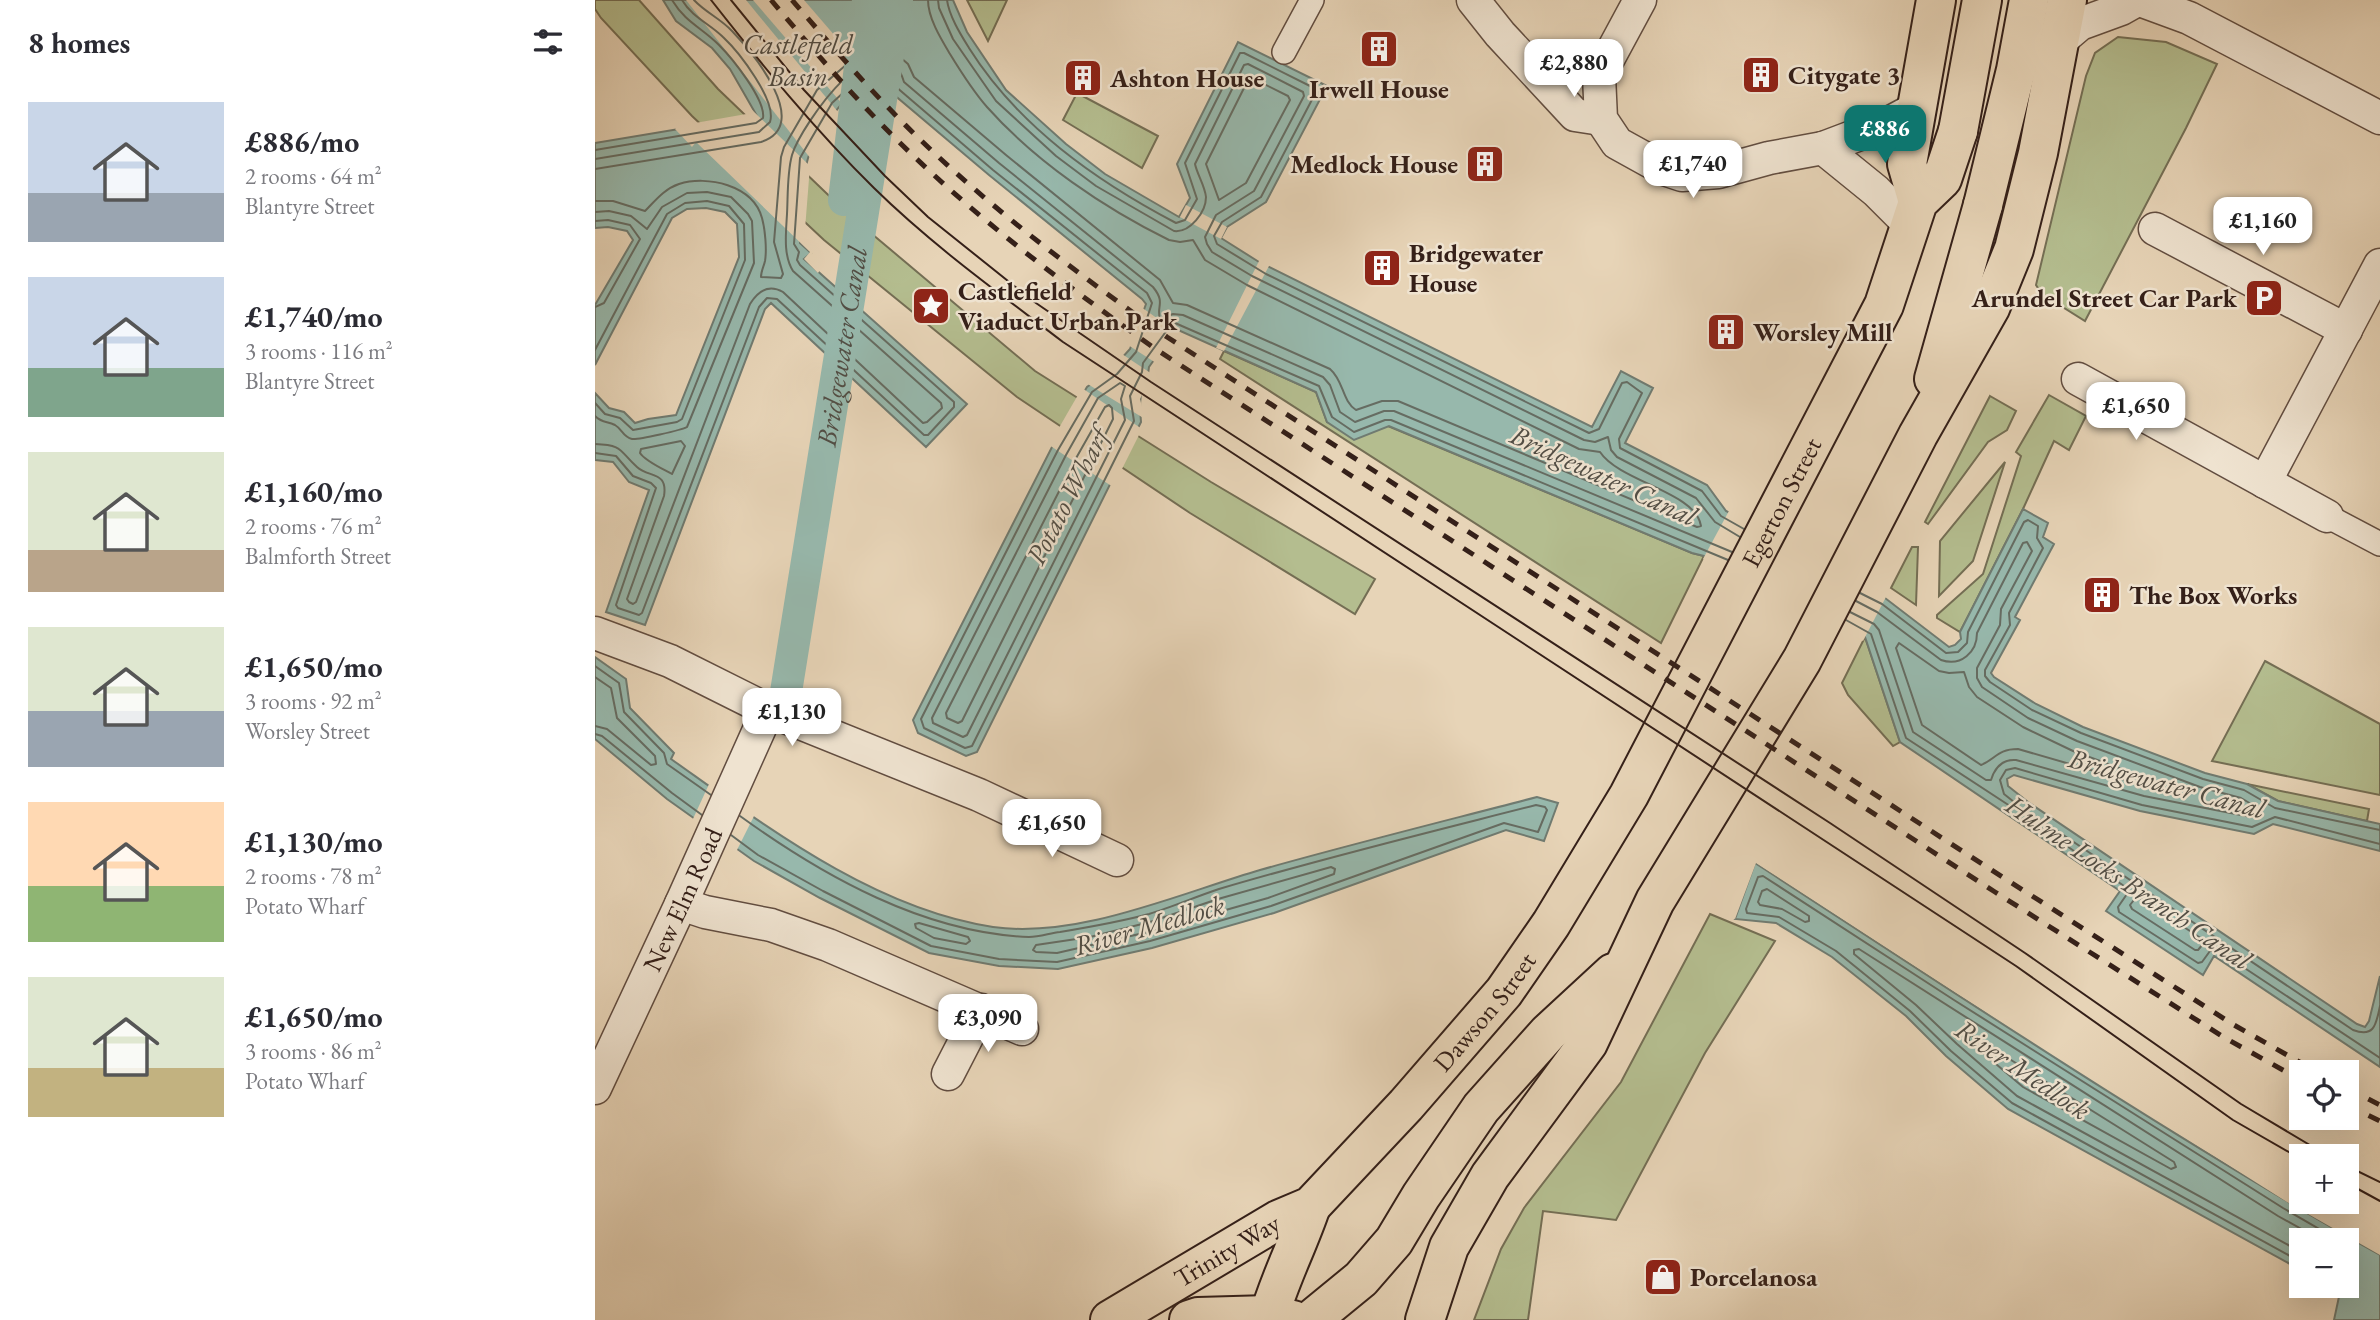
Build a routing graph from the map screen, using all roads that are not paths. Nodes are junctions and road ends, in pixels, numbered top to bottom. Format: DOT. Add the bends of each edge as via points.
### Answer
graph roads {
  1 [pos="1312,0"];
  2 [pos="1473,0"];
  3 [pos="1640,0"];
  4 [pos="1935,0"];
  5 [pos="1982,0"];
  6 [pos="2029,0"];
  7 [pos="2067,0"];
  8 [pos="2138,0"];
  9 [pos="2060,41"];
  10 [pos="1285,52"];
  11 [pos="1915,109"];
  12 [pos="2380,118"];
  13 [pos="1601,119"];
  14 [pos="1823,148"];
  15 [pos="1914,213"];
  16 [pos="2155,229"];
  17 [pos="2380,265"];
  18 [pos="2346,330"];
  19 [pos="2078,379"];
  20 [pos="1918,435"];
  21 [pos="2265,482"];
  22 [pos="2327,516"];
  23 [pos="2380,544"];
  24 [pos="595,633"];
  25 [pos="768,710"];
  26 [pos="1629,795"];
  27 [pos="1117,860"];
  28 [pos="681,904"];
  29 [pos="1629,958"];
  30 [pos="981,1010"];
  31 [pos="1022,1029"];
  32 [pos="948,1074"];
  33 [pos="595,1088"];
  34 [pos="1311,1206"];
  35 [pos="1277,1318"];
  36 [pos="1110,1320"];
  37 [pos="1189,1320"];
  38 [pos="1311,1320"];
  39 [pos="1425,1320"];
  1 -- 10 [label="street"];
  2 -- 13 [label="street" via="1575,115"];
  3 -- 13 [label="street" via="1599,76"];
  4 -- 11 [label="highway"];
  5 -- 15 [label="highway" via="1958,131 1942,179"];
  6 -- 20 [label="highway" via="1983,205"];
  7 -- 9 [label="highway"];
  8 -- 9 [label="street" via="2080,24"];
  8 -- 12 [label="street" via="2189,19"];
  9 -- 20 [label="highway" via="2014,249 1990,308"];
  11 -- 14 [label="street"];
  11 -- 15 [label="highway" via="1907,164"];
  13 -- 14 [label="street" via="1617,143 1682,175 1719,172"];
  14 -- 15 [label="street" via="1875,191"];
  15 -- 26 [label="highway, Egerton Street" via="1884,305"];
  16 -- 18 [label="street"];
  17 -- 18 [label="street"];
  18 -- 21 [label="street"];
  19 -- 21 [label="street"];
  20 -- 29 [label="highway" via="1796,670 1655,901"];
  21 -- 22 [label="street"];
  22 -- 23 [label="street"];
  24 -- 25 [label="street" via="670,661"];
  25 -- 27 [label="street" via="979,795"];
  25 -- 28 [label="street, New Elm Road"];
  26 -- 34 [label="highway, Dawson Street" via="1504,992"];
  28 -- 30 [label="street" via="771,925 828,945"];
  28 -- 33 [label="street, New Elm Road"];
  29 -- 38 [label="highway" via="1548,1034 1481,1108 1394,1241 1361,1279"];
  29 -- 39 [label="highway" via="1588,1043 1490,1176 1449,1247"];
  30 -- 31 [label="street"];
  30 -- 32 [label="street"];
  34 -- 35 [label="highway" via="1286,1264"];
  34 -- 36 [label="highway, Trinity Way" via="1277,1220"];
  35 -- 37 [label="highway"];
}
